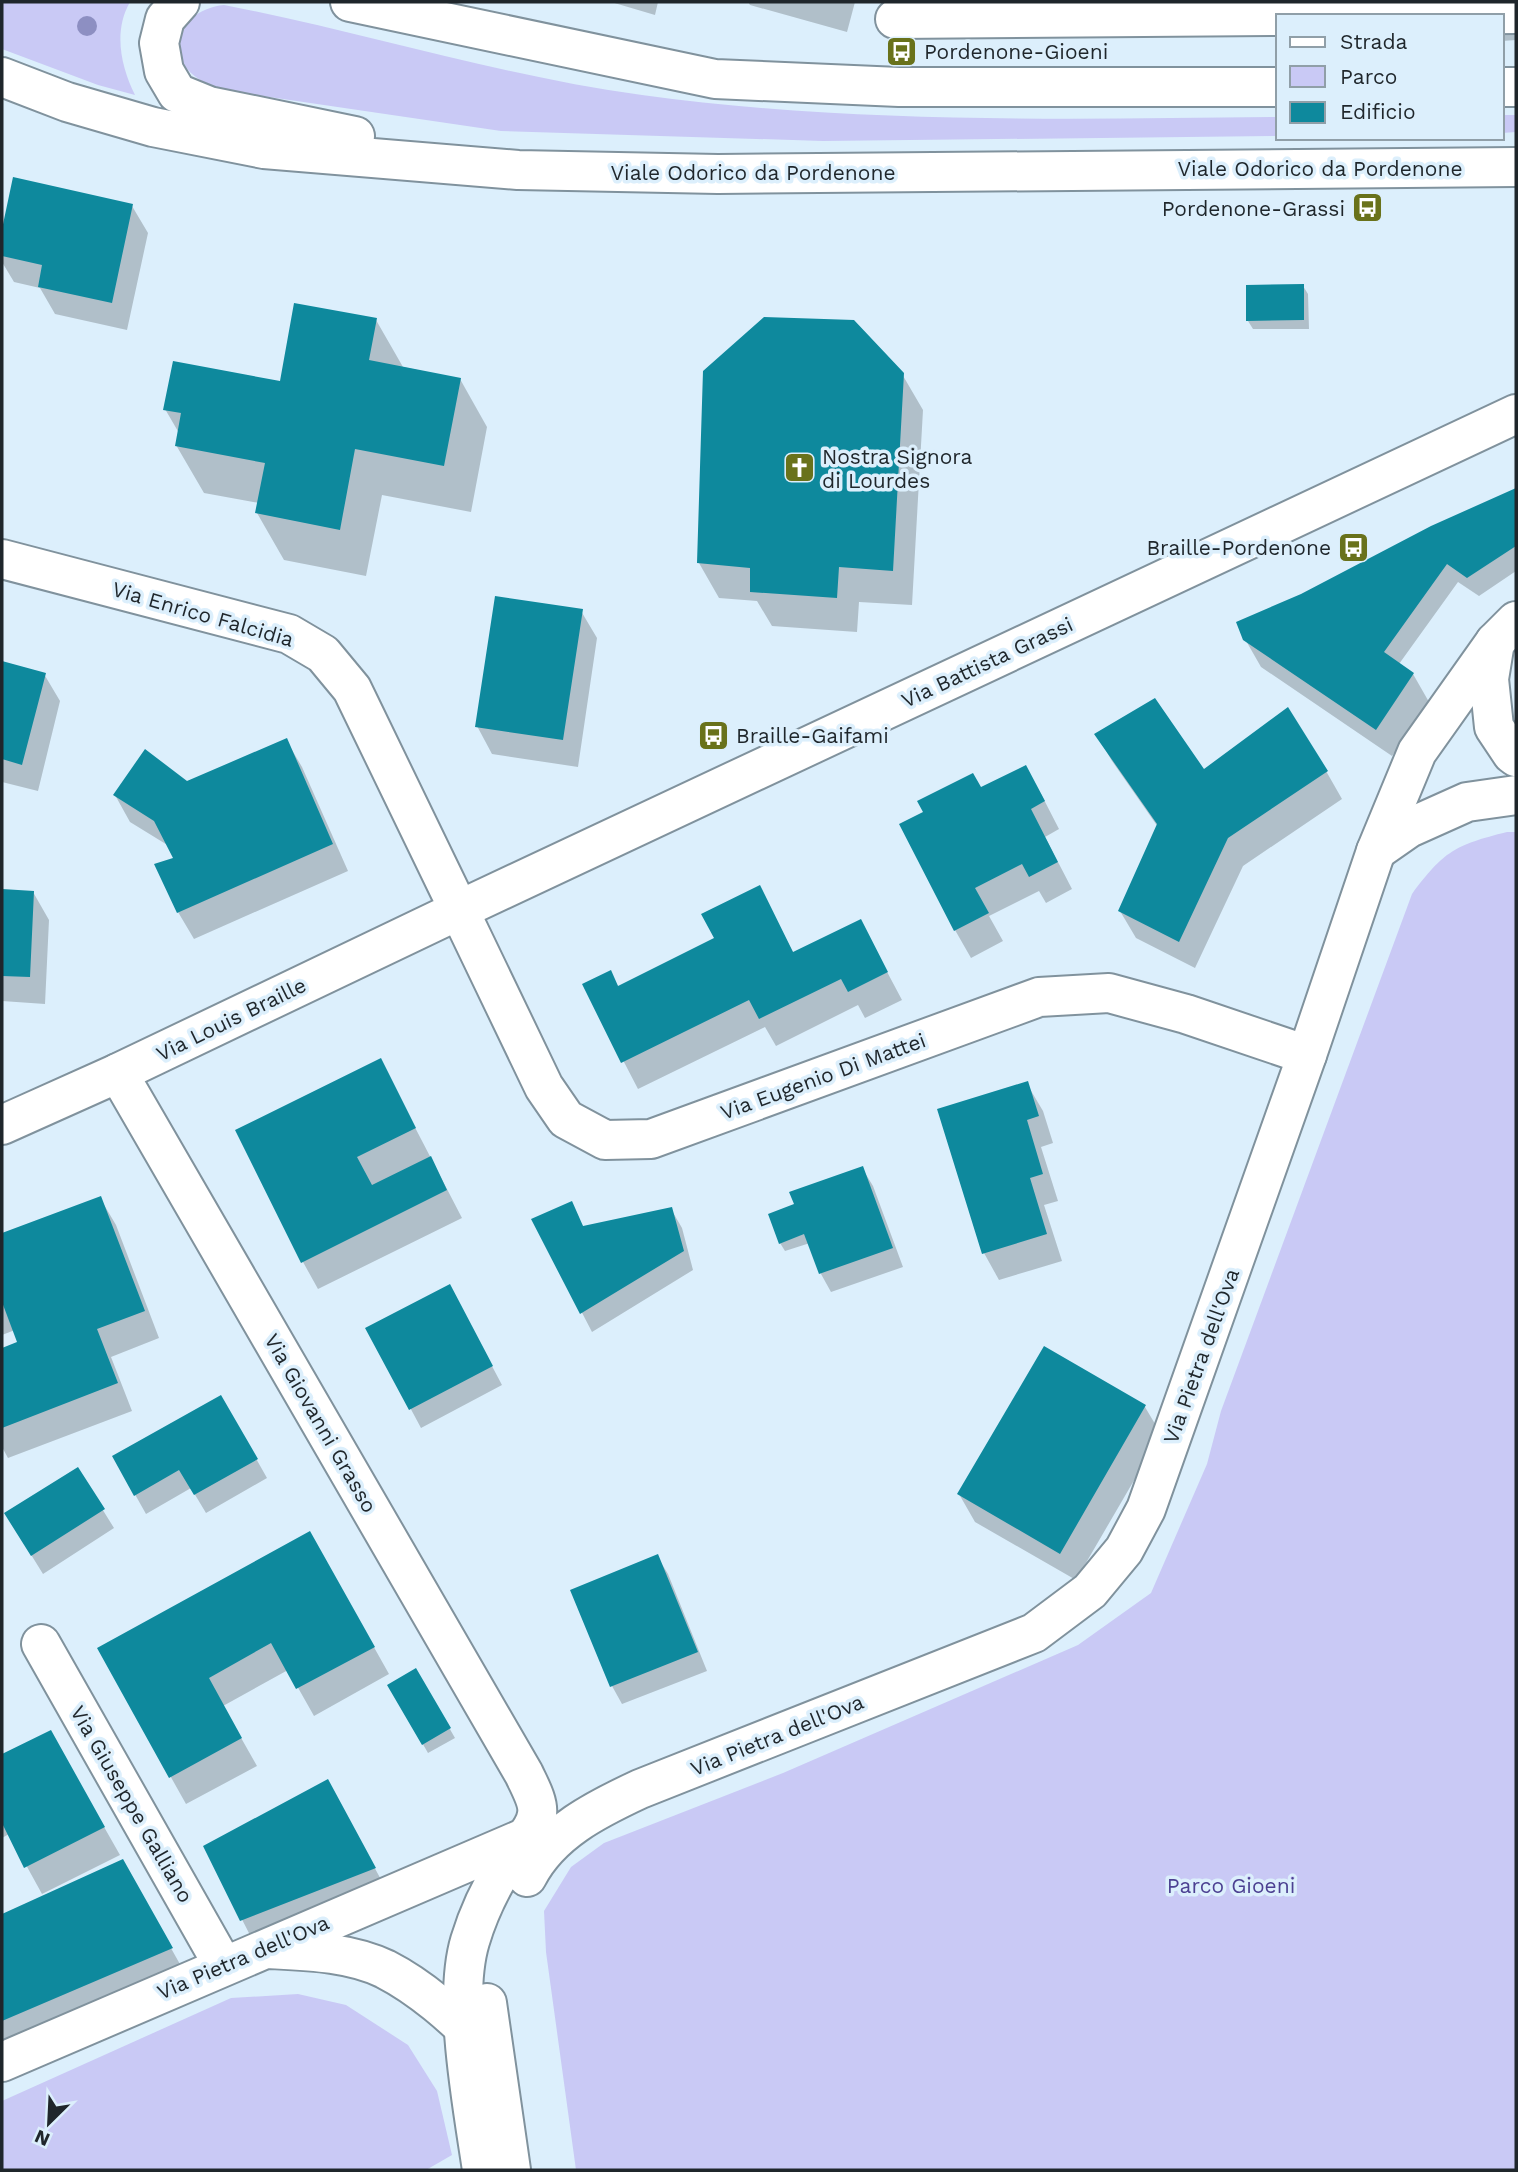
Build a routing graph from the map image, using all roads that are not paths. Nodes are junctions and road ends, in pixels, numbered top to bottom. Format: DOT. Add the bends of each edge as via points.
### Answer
graph roads {
  1 [pos="180,2"];
  2 [pos="350,2"];
  3 [pos="1276,16"];
  4 [pos="895,19"];
  5 [pos="2,77"];
  6 [pos="1276,87"];
  7 [pos="1516,167"];
  8 [pos="518,170"];
  9 [pos="1516,414"];
  10 [pos="2,559"];
  11 [pos="1506,632"];
  12 [pos="1516,757"];
  13 [pos="1516,795"];
  14 [pos="1376,852"];
  15 [pos="459,910"];
  16 [pos="1307,1055"];
  17 [pos="118,1073"];
  18 [pos="2,1125"];
  19 [pos="41,1644"];
  20 [pos="524,1773"];
  21 [pos="595,1810"];
  22 [pos="524,1838"];
  23 [pos="262,1949"];
  24 [pos="223,1965"];
  25 [pos="465,2028"];
  26 [pos="495,2057"];
  27 [pos="2,2062"];
  28 [pos="482,2170"];
  29 [pos="511,2170"];
  1 -- 8 [label="main road" via="165,19 159,43 164,71 177,93 209,106"];
  2 -- 6 [label="main road" via="715,79 899,87"];
  3 -- 4 [label="main road"];
  5 -- 8 [label="main road, Viale Odorico da Pordenone" via="153,127 264,149"];
  7 -- 8 [label="main road, Viale Odorico da Pordenone" via="718,174"];
  9 -- 15 [label="main road, Via Battista Grassi"];
  10 -- 15 [label="main road, Via Enrico Falcidia" via="289,634 323,654 352,689"];
  11 -- 12 [label="main road" via="1489,679 1494,727"];
  11 -- 14 [label="main road, Via Pietra dell'Ova" via="1416,752"];
  13 -- 14 [label="main road" via="1467,803 1409,828"];
  14 -- 16 [label="main road, Via Pietra dell'Ova"];
  15 -- 16 [label="main road, Via Eugenio Di Mattei" via="544,1087 566,1119 605,1140 650,1139 1039,997 1109,993"];
  15 -- 17 [label="main road, Via Louis Braille"];
  16 -- 21 [label="main road, Via Pietra dell'Ova" via="1146,1509 1124,1550 1090,1591 1034,1633"];
  17 -- 18 [label="main road, Via Louis Braille"];
  17 -- 20 [label="main road, Via Giovanni Grasso"];
  19 -- 24 [label="main road, Via Giuseppe Galliano"];
  20 -- 21 [label="main road" via="552,1803 569,1811"];
  20 -- 22 [label="main road" via="538,1811"];
  21 -- 26 [label="main road, Via Pietra dell'Ova" via="556,1839 530,1870 512,1905 494,1950 485,1991"];
  22 -- 23 [label="main road, Via Pietra dell'Ova"];
  22 -- 25 [label="main road" via="505,1864 470,1940"];
  23 -- 24 [label="main road, Via Pietra dell'Ova"];
  23 -- 25 [label="main road" via="329,1954 384,1969"];
  24 -- 27 [label="main road, Via Pietra dell'Ova"];
  25 -- 26 [label="main road"];
  25 -- 28 [label="main road"];
  26 -- 29 [label="main road, Via Pietra dell'Ova"];
}
